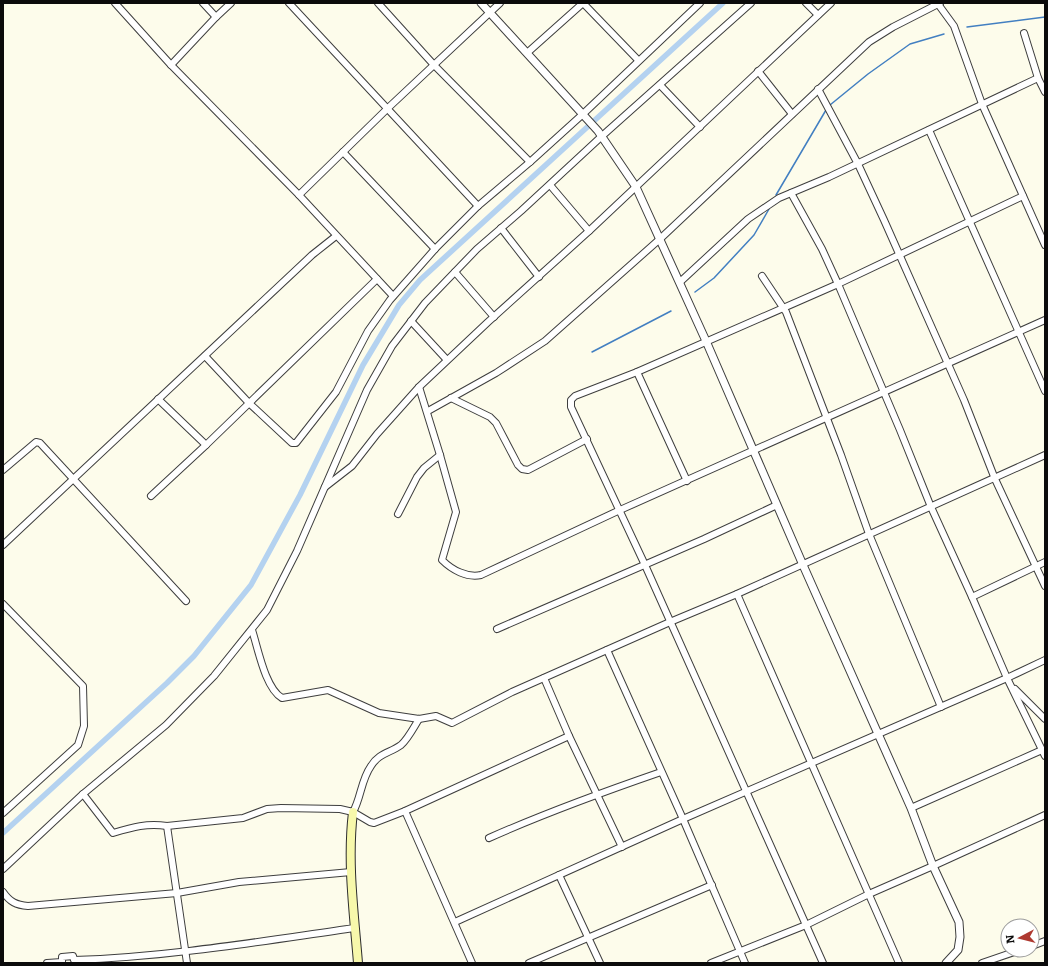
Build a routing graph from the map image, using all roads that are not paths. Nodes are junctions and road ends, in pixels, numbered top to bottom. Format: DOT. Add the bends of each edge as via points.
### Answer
graph roads {
  1 [pos="114,3"];
  2 [pos="203,3"];
  3 [pos="231,3"];
  4 [pos="289,3"];
  5 [pos="378,3"];
  6 [pos="481,3"];
  7 [pos="500,3"];
  8 [pos="583,3"];
  9 [pos="700,3"];
  10 [pos="751,3"];
  11 [pos="806,3"];
  12 [pos="831,3"];
  13 [pos="939,3"];
  14 [pos="490,13"];
  15 [pos="818,15"];
  16 [pos="216,17"];
  17 [pos="1024,33"];
  18 [pos="527,53"];
  19 [pos="638,60"];
  20 [pos="171,65"];
  21 [pos="434,65"];
  22 [pos="758,72"];
  23 [pos="1038,78"];
  24 [pos="660,85"];
  25 [pos="818,89"];
  26 [pos="1045,92"];
  27 [pos="982,104"];
  28 [pos="388,108"];
  29 [pos="792,114"];
  30 [pos="585,116"];
  31 [pos="700,127"];
  32 [pos="929,130"];
  33 [pos="600,134"];
  34 [pos="343,152"];
  35 [pos="530,162"];
  36 [pos="858,164"];
  37 [pos="550,185"];
  38 [pos="636,187"];
  39 [pos="791,193"];
  40 [pos="298,195"];
  41 [pos="1024,196"];
  42 [pos="478,206"];
  43 [pos="970,222"];
  44 [pos="501,228"];
  45 [pos="589,231"];
  46 [pos="336,236"];
  47 [pos="661,238"];
  48 [pos="1045,245"];
  49 [pos="435,248"];
  50 [pos="900,256"];
  51 [pos="454,272"];
  52 [pos="539,276"];
  53 [pos="762,276"];
  54 [pos="377,279"];
  55 [pos="680,282"];
  56 [pos="838,284"];
  57 [pos="393,296"];
  58 [pos="784,307"];
  59 [pos="494,317"];
  60 [pos="1045,320"];
  61 [pos="411,321"];
  62 [pos="1019,332"];
  63 [pos="706,341"];
  64 [pos="205,356"];
  65 [pos="447,360"];
  66 [pos="948,364"];
  67 [pos="636,372"];
  68 [pos="419,387"];
  69 [pos="1045,390"];
  70 [pos="884,392"];
  71 [pos="451,398"];
  72 [pos="158,399"];
  73 [pos="249,403"];
  74 [pos="428,412"];
  75 [pos="827,418"];
  76 [pos="587,439"];
  77 [pos="206,445"];
  78 [pos="753,451"];
  79 [pos="440,455"];
  80 [pos="1045,456"];
  81 [pos="3,470"];
  82 [pos="73,479"];
  83 [pos="995,479"];
  84 [pos="687,481"];
  85 [pos="324,487"];
  86 [pos="150,496"];
  87 [pos="777,505"];
  88 [pos="931,507"];
  89 [pos="620,510"];
  90 [pos="398,514"];
  91 [pos="868,534"];
  92 [pos="3,545"];
  93 [pos="1045,562"];
  94 [pos="645,565"];
  95 [pos="803,565"];
  96 [pos="1036,567"];
  97 [pos="1045,586"];
  98 [pos="737,594"];
  99 [pos="972,597"];
  100 [pos="186,601"];
  101 [pos="3,604"];
  102 [pos="670,622"];
  103 [pos="252,630"];
  104 [pos="497,630"];
  105 [pos="607,650"];
  106 [pos="1045,660"];
  107 [pos="544,678"];
  108 [pos="1007,678"];
  109 [pos="941,707"];
  110 [pos="419,719"];
  111 [pos="1045,719"];
  112 [pos="878,735"];
  113 [pos="569,736"];
  114 [pos="1042,750"];
  115 [pos="1045,756"];
  116 [pos="812,763"];
  117 [pos="661,772"];
  118 [pos="746,792"];
  119 [pos="83,794"];
  120 [pos="596,794"];
  121 [pos="911,808"];
  122 [pos="353,812"];
  123 [pos="405,812"];
  124 [pos="3,813"];
  125 [pos="1045,815"];
  126 [pos="683,820"];
  127 [pos="167,826"];
  128 [pos="489,838"];
  129 [pos="622,847"];
  130 [pos="933,866"];
  131 [pos="3,869"];
  132 [pos="351,872"];
  133 [pos="559,875"];
  134 [pos="712,885"];
  135 [pos="3,892"];
  136 [pos="177,893"];
  137 [pos="869,894"];
  138 [pos="455,922"];
  139 [pos="806,925"];
  140 [pos="355,928"];
  141 [pos="588,937"];
  142 [pos="740,951"];
  143 [pos="185,952"];
  144 [pos="1000,957"];
  145 [pos="47,963"];
  146 [pos="187,963"];
  147 [pos="358,963"];
  148 [pos="472,963"];
  149 [pos="529,963"];
  150 [pos="600,963"];
  151 [pos="711,963"];
  152 [pos="745,963"];
  153 [pos="823,963"];
  154 [pos="899,963"];
  155 [pos="946,963"];
  156 [pos="982,963"];
  1 -- 20 [label="street"];
  2 -- 16 [label="street"];
  3 -- 16 [label="street"];
  4 -- 28 [label="street"];
  5 -- 21 [label="street"];
  6 -- 14 [label="street"];
  7 -- 14 [label="street"];
  8 -- 18 [label="street"];
  8 -- 19 [label="street"];
  9 -- 19 [label="street"];
  10 -- 24 [label="street"];
  11 -- 15 [label="street"];
  12 -- 15 [label="street"];
  13 -- 25 [label="street" via="869,42"];
  13 -- 27 [label="street" via="954,26"];
  14 -- 18 [label="street"];
  14 -- 21 [label="street"];
  15 -- 22 [label="street"];
  16 -- 20 [label="street"];
  17 -- 23 [label="street"];
  18 -- 30 [label="street"];
  19 -- 30 [label="street"];
  20 -- 40 [label="street"];
  21 -- 28 [label="street"];
  21 -- 35 [label="street"];
  22 -- 29 [label="street"];
  22 -- 31 [label="street"];
  23 -- 26 [label="street"];
  23 -- 27 [label="street"];
  24 -- 31 [label="street"];
  24 -- 33 [label="street"];
  25 -- 29 [label="street"];
  25 -- 36 [label="street"];
  27 -- 32 [label="street"];
  27 -- 41 [label="street"];
  28 -- 34 [label="street"];
  28 -- 42 [label="street"];
  29 -- 47 [label="street"];
  30 -- 33 [label="street"];
  30 -- 35 [label="street"];
  31 -- 38 [label="street"];
  32 -- 36 [label="street"];
  32 -- 43 [label="street"];
  33 -- 37 [label="street"];
  33 -- 38 [label="street"];
  34 -- 40 [label="street"];
  34 -- 49 [label="street"];
  35 -- 42 [label="street"];
  36 -- 39 [label="street"];
  36 -- 50 [label="street"];
  37 -- 44 [label="street"];
  37 -- 45 [label="street"];
  38 -- 45 [label="street"];
  38 -- 47 [label="street"];
  39 -- 55 [label="street" via="770,203 748,219"];
  39 -- 56 [label="street"];
  40 -- 46 [label="street"];
  41 -- 43 [label="street"];
  41 -- 48 [label="street"];
  42 -- 49 [label="street"];
  43 -- 50 [label="street"];
  43 -- 62 [label="street"];
  44 -- 51 [label="street"];
  44 -- 52 [label="street"];
  45 -- 52 [label="street"];
  46 -- 54 [label="street"];
  46 -- 64 [label="street" via="312,255"];
  47 -- 55 [label="street"];
  47 -- 71 [label="street" via="545,341"];
  49 -- 57 [label="street"];
  50 -- 56 [label="street"];
  50 -- 66 [label="street"];
  51 -- 59 [label="street"];
  51 -- 61 [label="street"];
  52 -- 59 [label="street"];
  53 -- 58 [label="street"];
  54 -- 57 [label="street"];
  54 -- 73 [label="street"];
  55 -- 63 [label="street"];
  56 -- 58 [label="street"];
  56 -- 70 [label="street"];
  57 -- 73 [label="street" via="368,331 336,392 296,443 292,443"];
  58 -- 63 [label="street"];
  58 -- 75 [label="street"];
  59 -- 65 [label="street"];
  60 -- 62 [label="street"];
  61 -- 65 [label="street"];
  61 -- 85 [label="street" via="392,346 367,390"];
  62 -- 66 [label="street"];
  62 -- 69 [label="street"];
  63 -- 67 [label="street"];
  63 -- 78 [label="street"];
  64 -- 72 [label="street"];
  64 -- 73 [label="street"];
  65 -- 68 [label="street"];
  66 -- 70 [label="street"];
  66 -- 83 [label="street"];
  67 -- 76 [label="street" via="570,400"];
  67 -- 84 [label="street"];
  68 -- 74 [label="street"];
  68 -- 85 [label="street" via="352,466"];
  70 -- 75 [label="street"];
  70 -- 88 [label="street"];
  71 -- 74 [label="street"];
  71 -- 76 [label="street" via="496,422 522,469 528,470"];
  72 -- 77 [label="street"];
  72 -- 82 [label="street"];
  73 -- 77 [label="street"];
  74 -- 79 [label="street"];
  75 -- 78 [label="street"];
  75 -- 91 [label="street"];
  76 -- 89 [label="street"];
  77 -- 86 [label="street"];
  78 -- 84 [label="street"];
  78 -- 87 [label="street"];
  79 -- 89 [label="street" via="456,512 442,560 466,575 482,576"];
  79 -- 90 [label="street" via="416,477"];
  80 -- 83 [label="street"];
  81 -- 82 [label="street" via="36,442 40,443"];
  82 -- 92 [label="street"];
  82 -- 100 [label="street"];
  83 -- 88 [label="street"];
  83 -- 96 [label="street"];
  84 -- 89 [label="street"];
  85 -- 103 [label="street" via="297,551 267,610"];
  87 -- 94 [label="street"];
  87 -- 95 [label="street"];
  88 -- 91 [label="street"];
  88 -- 99 [label="street"];
  89 -- 94 [label="street"];
  91 -- 95 [label="street"];
  91 -- 109 [label="street"];
  93 -- 96 [label="street"];
  94 -- 102 [label="street"];
  94 -- 104 [label="street"];
  95 -- 98 [label="street"];
  95 -- 112 [label="street"];
  96 -- 97 [label="street"];
  96 -- 99 [label="street"];
  98 -- 102 [label="street"];
  98 -- 116 [label="street"];
  99 -- 108 [label="street"];
  101 -- 124 [label="street" via="83,686 85,715 78,745"];
  102 -- 105 [label="street"];
  102 -- 118 [label="street"];
  103 -- 110 [label="street" via="267,676 274,690 282,698 328,690 379,713"];
  103 -- 119 [label="street" via="214,676 166,725"];
  105 -- 107 [label="street"];
  105 -- 117 [label="street"];
  106 -- 108 [label="street"];
  107 -- 110 [label="street" via="452,723 436,716"];
  107 -- 113 [label="street"];
  108 -- 109 [label="street"];
  108 -- 111 [label="street"];
  108 -- 114 [label="street"];
  109 -- 112 [label="street"];
  110 -- 122 [label="street" via="402,744 381,755 370,766"];
  112 -- 116 [label="street"];
  112 -- 121 [label="street"];
  113 -- 120 [label="street"];
  113 -- 123 [label="street"];
  114 -- 115 [label="street"];
  114 -- 121 [label="street"];
  116 -- 118 [label="street"];
  116 -- 137 [label="street"];
  117 -- 120 [label="street"];
  117 -- 126 [label="street"];
  118 -- 126 [label="street"];
  118 -- 139 [label="street"];
  119 -- 127 [label="street" via="113,833 136,826"];
  119 -- 131 [label="street"];
  120 -- 128 [label="street"];
  120 -- 129 [label="street"];
  121 -- 130 [label="street"];
  122 -- 123 [label="street" via="374,822"];
  122 -- 127 [label="street" via="333,808 274,808 243,818"];
  122 -- 132 [label="main road"];
  123 -- 138 [label="street"];
  125 -- 130 [label="street"];
  126 -- 129 [label="street"];
  126 -- 134 [label="street"];
  127 -- 136 [label="street"];
  129 -- 133 [label="street"];
  130 -- 137 [label="street"];
  130 -- 155 [label="street" via="959,922 958,950"];
  132 -- 136 [label="street" via="239,882"];
  132 -- 140 [label="main road"];
  133 -- 138 [label="street"];
  133 -- 141 [label="street"];
  134 -- 141 [label="street"];
  134 -- 142 [label="street"];
  135 -- 136 [label="street" via="19,906"];
  136 -- 143 [label="street"];
  137 -- 139 [label="street"];
  137 -- 154 [label="street"];
  138 -- 148 [label="street"];
  139 -- 142 [label="street"];
  139 -- 153 [label="street"];
  140 -- 143 [label="street"];
  140 -- 147 [label="main road"];
  141 -- 149 [label="street"];
  141 -- 150 [label="street"];
  142 -- 151 [label="street"];
  142 -- 152 [label="street"];
  143 -- 145 [label="street" via="107,959 74,960 73,956 62,957 62,962"];
  143 -- 146 [label="street"];
  144 -- 156 [label="street"];
}
